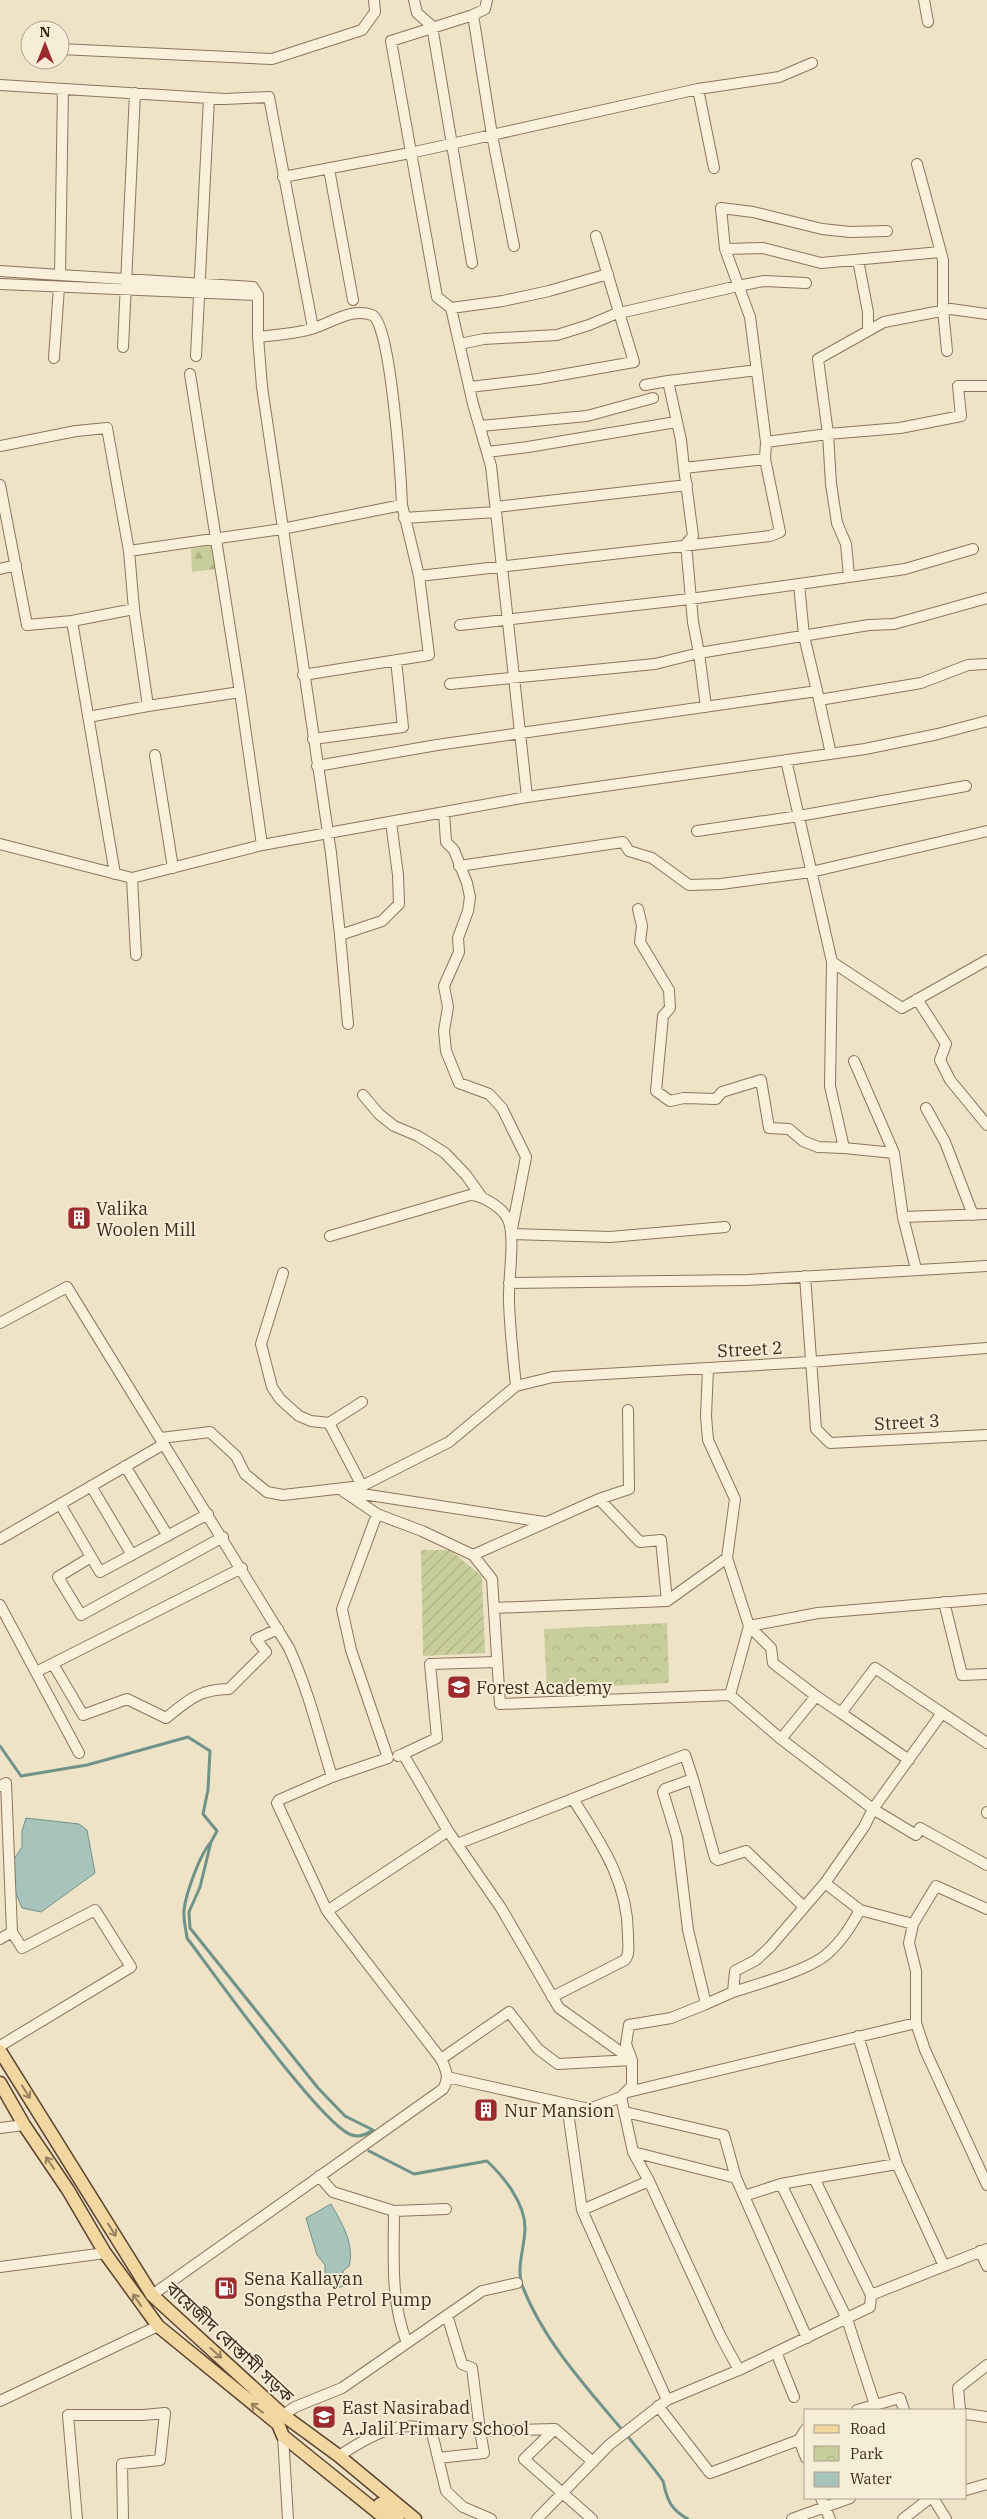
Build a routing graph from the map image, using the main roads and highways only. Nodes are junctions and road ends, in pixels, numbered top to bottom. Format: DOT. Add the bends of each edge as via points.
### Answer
graph roads {
  1 [pos="0,2051"];
  2 [pos="0,2083"];
  3 [pos="280,2419"];
  4 [pos="296,2425"];
  5 [pos="393,2515"];
  6 [pos="406,2519"];
  7 [pos="415,2519"];
  1 -- 3 [label="main road, বায়েজীদ বোস্তামী সড়ক, one-way" via="152,2295"];
  3 -- 2 [label="main road, বায়েজীদ বোস্তামী সড়ক, one-way" via="158,2326 105,2252"];
  3 -- 4 [label="main road, বায়েজীদ বোস্তামী সড়ক"];
  3 -- 5 [label="main road"];
  3 -- 5 [label="main road, বায়েজীদ বোস্তামী সড়ক" via="283,2436"];
  4 -- 5 [label="main road"];
  4 -- 7 [label="main road, বায়েজীদ বোস্তামী সড়ক"];
  5 -- 6 [label="main road"];
}
